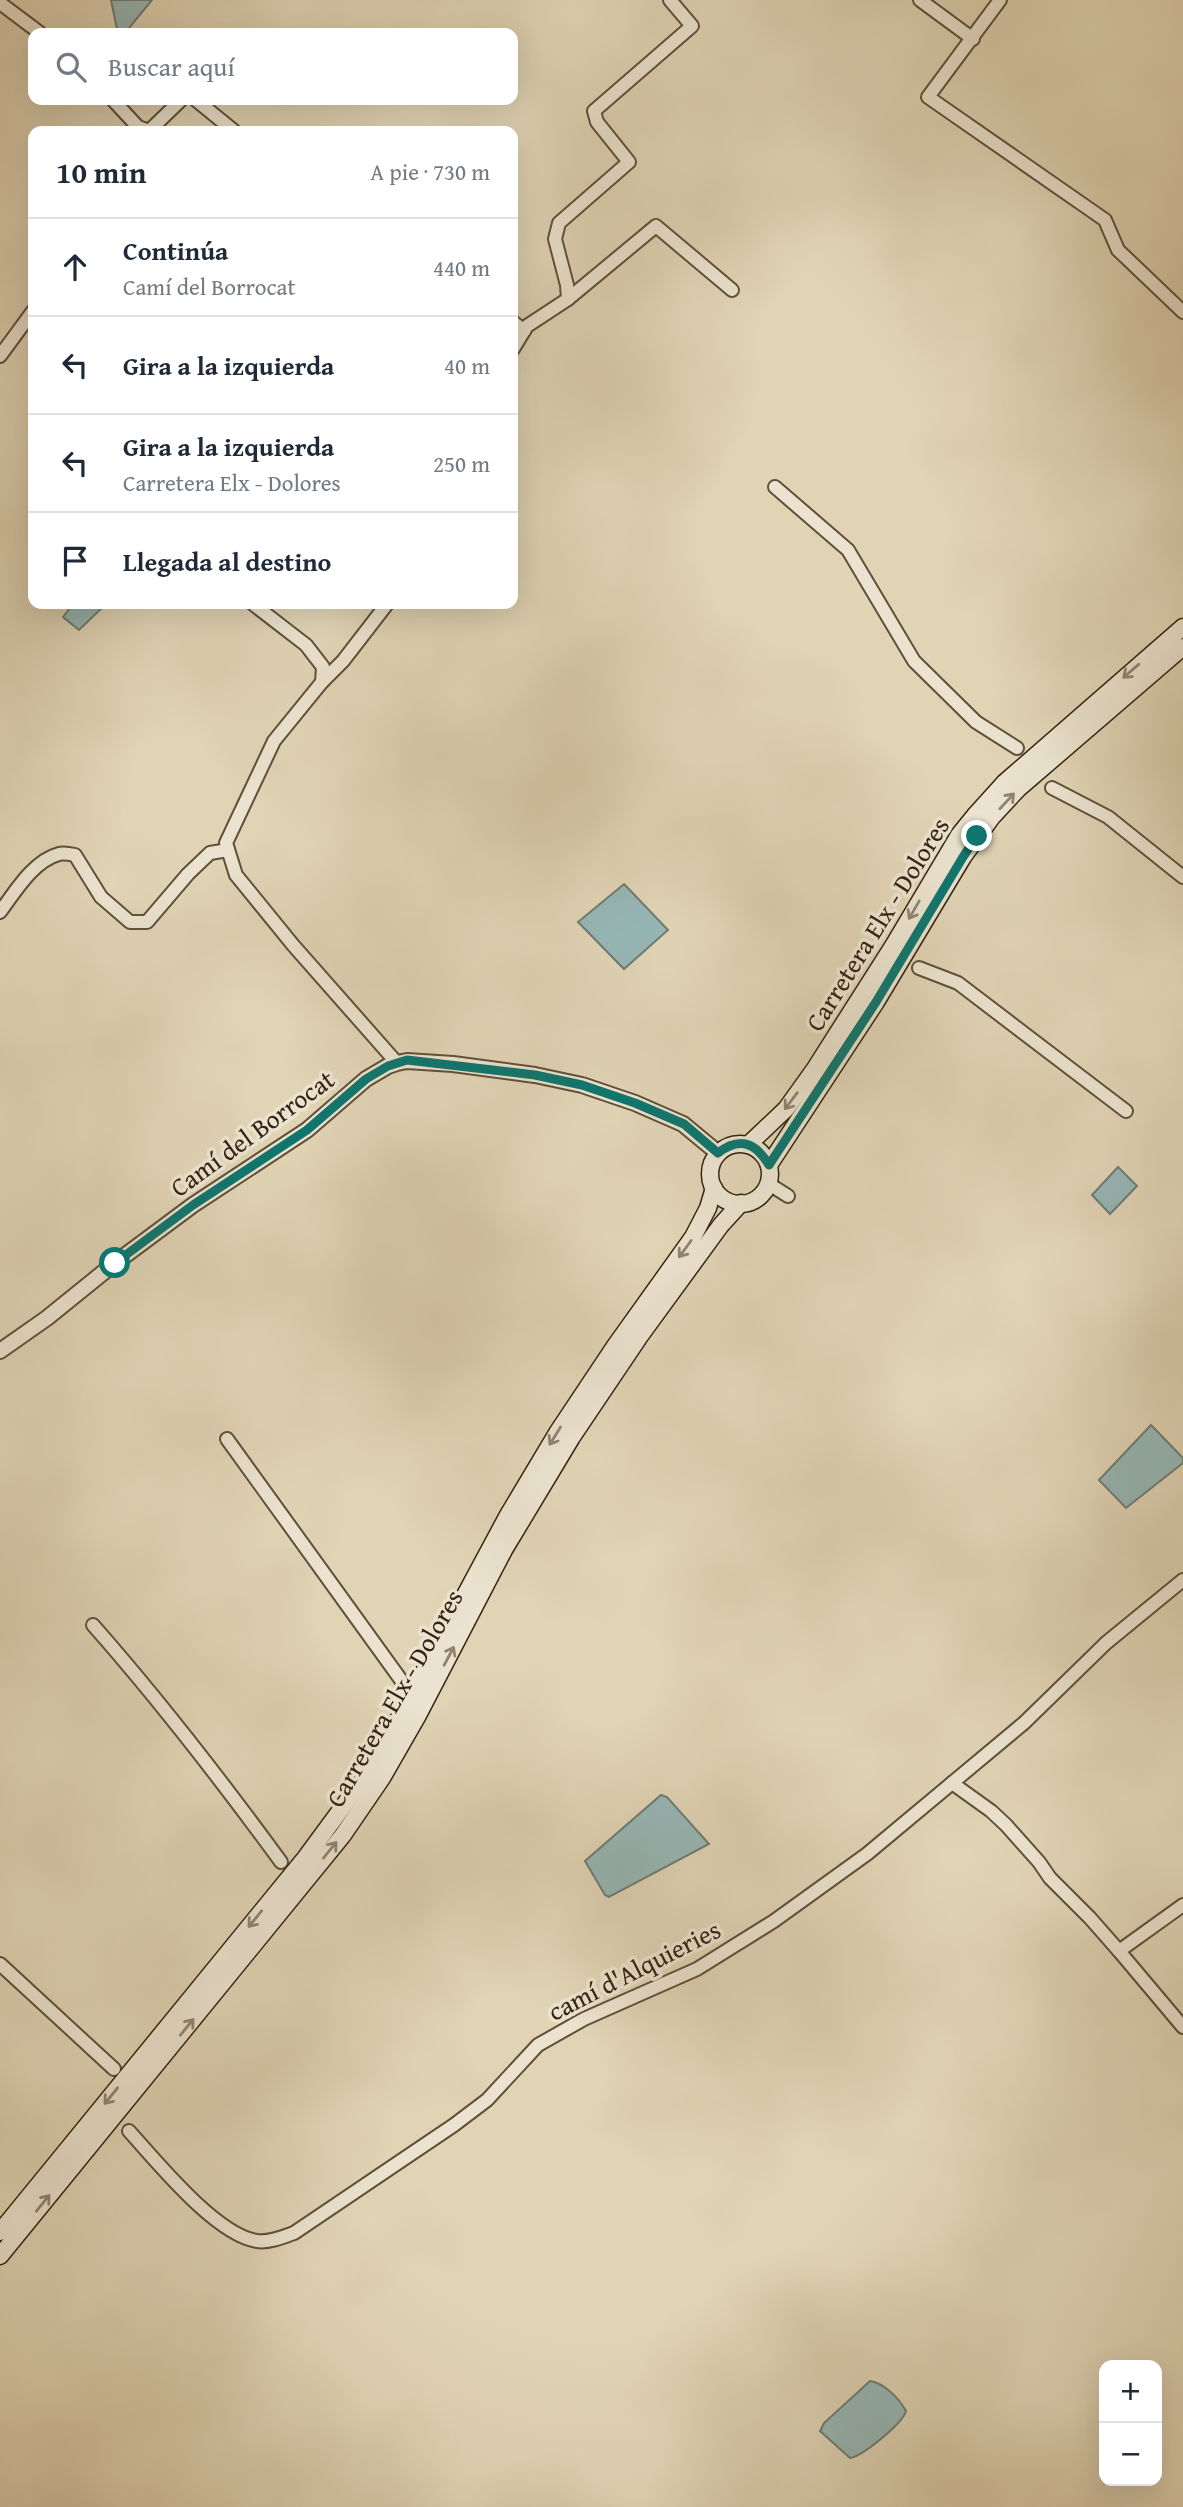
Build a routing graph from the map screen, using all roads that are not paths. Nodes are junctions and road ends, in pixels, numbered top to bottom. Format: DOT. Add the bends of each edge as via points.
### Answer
graph roads {
  1 [pos="670,0"];
  2 [pos="920,0"];
  3 [pos="1000,0"];
  4 [pos="0,3"];
  5 [pos="33,28"];
  6 [pos="973,39"];
  7 [pos="118,105"];
  8 [pos="176,105"];
  9 [pos="202,105"];
  10 [pos="137,126"];
  11 [pos="154,126"];
  12 [pos="228,126"];
  13 [pos="732,290"];
  14 [pos="568,299"];
  15 [pos="1183,312"];
  16 [pos="28,319"];
  17 [pos="518,326"];
  18 [pos="524,331"];
  19 [pos="518,341"];
  20 [pos="0,356"];
  21 [pos="775,487"];
  22 [pos="259,609"];
  23 [pos="383,609"];
  24 [pos="1183,627"];
  25 [pos="1183,647"];
  26 [pos="322,682"];
  27 [pos="1017,748"];
  28 [pos="1052,788"];
  29 [pos="228,850"];
  30 [pos="1183,877"];
  31 [pos="0,912"];
  32 [pos="919,968"];
  33 [pos="397,1063"];
  34 [pos="1126,1111"];
  35 [pos="749,1144"];
  36 [pos="718,1153"];
  37 [pos="769,1165"];
  38 [pos="769,1184"];
  39 [pos="714,1188"];
  40 [pos="788,1196"];
  41 [pos="741,1203"];
  42 [pos="0,1351"];
  43 [pos="228,1439"];
  44 [pos="1183,1580"];
  45 [pos="93,1625"];
  46 [pos="401,1680"];
  47 [pos="952,1783"];
  48 [pos="281,1862"];
  49 [pos="1183,1905"];
  50 [pos="1119,1951"];
  51 [pos="0,1964"];
  52 [pos="1183,2028"];
  53 [pos="114,2069"];
  54 [pos="129,2131"];
  55 [pos="0,2232"];
  56 [pos="0,2256"];
  1 -- 14 [label="street" via="692,26 594,111 597,122 629,162 559,223 555,239"];
  2 -- 6 [label="street"];
  3 -- 6 [label="street"];
  4 -- 5 [label="street"];
  6 -- 15 [label="street" via="928,97 1105,220 1118,250"];
  7 -- 10 [label="street"];
  8 -- 11 [label="street"];
  9 -- 12 [label="street"];
  13 -- 14 [label="street" via="656,226"];
  14 -- 18 [label="street"];
  16 -- 20 [label="street"];
  17 -- 18 [label="street"];
  18 -- 19 [label="street"];
  21 -- 27 [label="street" via="848,550 914,662 976,722"];
  22 -- 26 [label="street" via="306,645 323,667"];
  23 -- 26 [label="street"];
  24 -- 35 [label="main road, Carretera Elx - Dolores, one-way" via="1004,783 976,814 814,1070 786,1109"];
  37 -- 25 [label="main road, Carretera Elx - Dolores, one-way" via="992,817 1018,789"];
  26 -- 29 [label="street" via="274,741 226,843"];
  28 -- 30 [label="street" via="1108,817"];
  29 -- 31 [label="street" via="210,853 147,922 130,922 102,897 75,855 60,853 42,862"];
  29 -- 33 [label="street" via="236,875"];
  32 -- 34 [label="street" via="958,983"];
  33 -- 36 [label="street, Camí del Borrocat" via="453,1064 582,1085 684,1124"];
  33 -- 42 [label="street, Camí del Borrocat" via="366,1079 307,1130 193,1205"];
  35 -- 36 [label="main road" via="735,1144"];
  35 -- 37 [label="main road"];
  36 -- 39 [label="main road" via="711,1167"];
  37 -- 38 [label="main road"];
  38 -- 40 [label="street"];
  38 -- 41 [label="main road" via="759,1197"];
  39 -- 41 [label="main road" via="727,1200"];
  39 -- 55 [label="main road, Carretera Elx - Dolores, one-way" via="693,1237 557,1433 508,1515 362,1781 306,1857"];
  56 -- 41 [label="main road, Carretera Elx - Dolores, one-way" via="342,1835 382,1778 504,1550 572,1437 647,1326"];
  43 -- 46 [label="street"];
  44 -- 47 [label="street, camí d'Alquieries" via="1106,1643 1024,1723"];
  45 -- 48 [label="street" via="212,1767"];
  47 -- 50 [label="street" via="1006,1825"];
  47 -- 54 [label="street, camí d'Alquieries" via="867,1854 774,1921 697,1969 538,2045 487,2101 294,2233 256,2241 227,2228 181,2189"];
  49 -- 50 [label="street"];
  50 -- 52 [label="street"];
  51 -- 53 [label="street"];
}
